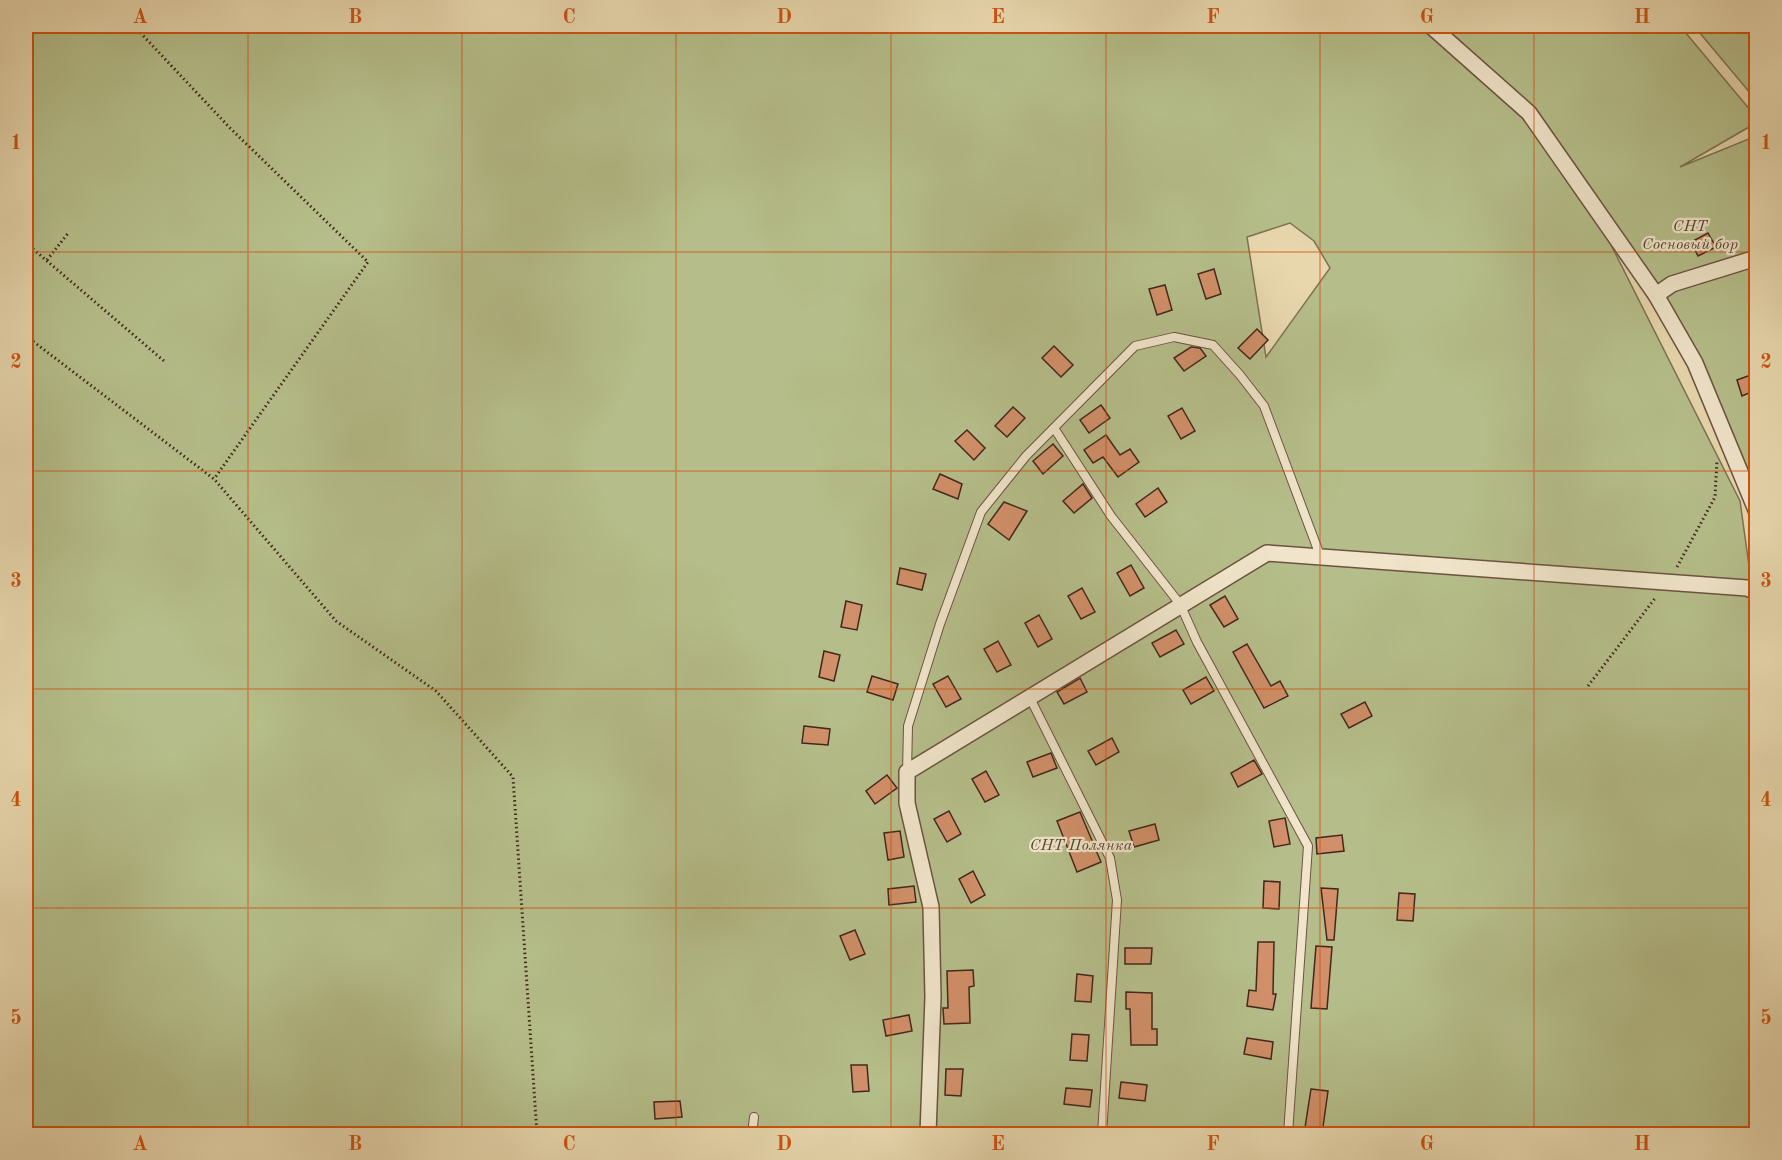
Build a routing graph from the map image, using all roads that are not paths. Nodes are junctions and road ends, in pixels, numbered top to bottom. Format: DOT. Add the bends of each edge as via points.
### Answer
graph roads {
  1 [pos="1431,26"];
  2 [pos="1756,258"];
  3 [pos="1656,295"];
  4 [pos="1054,429"];
  5 [pos="1756,510"];
  6 [pos="1321,558"];
  7 [pos="1756,592"];
  8 [pos="1180,604"];
  9 [pos="1030,698"];
  10 [pos="907,772"];
  11 [pos="754,1117"];
  12 [pos="752,1134"];
  13 [pos="928,1134"];
  14 [pos="1102,1134"];
  15 [pos="1288,1134"];
  1 -- 3 [label="street" via="1529,113"];
  2 -- 3 [label="street" via="1672,284"];
  3 -- 5 [label="street" via="1695,363"];
  4 -- 6 [label="lane" via="1135,346 1174,337 1213,345 1264,406"];
  4 -- 8 [label="lane" via="1111,516"];
  4 -- 10 [label="lane" via="1026,456 981,512 908,726"];
  6 -- 7 [label="street" via="1747,588"];
  6 -- 8 [label="street" via="1267,554"];
  8 -- 9 [label="street"];
  8 -- 15 [label="lane" via="1308,846"];
  9 -- 10 [label="street"];
  9 -- 14 [label="lane" via="1110,858 1117,900"];
  10 -- 13 [label="street" via="907,803 931,907 933,997"];
  11 -- 12 [label="lane"];
}
